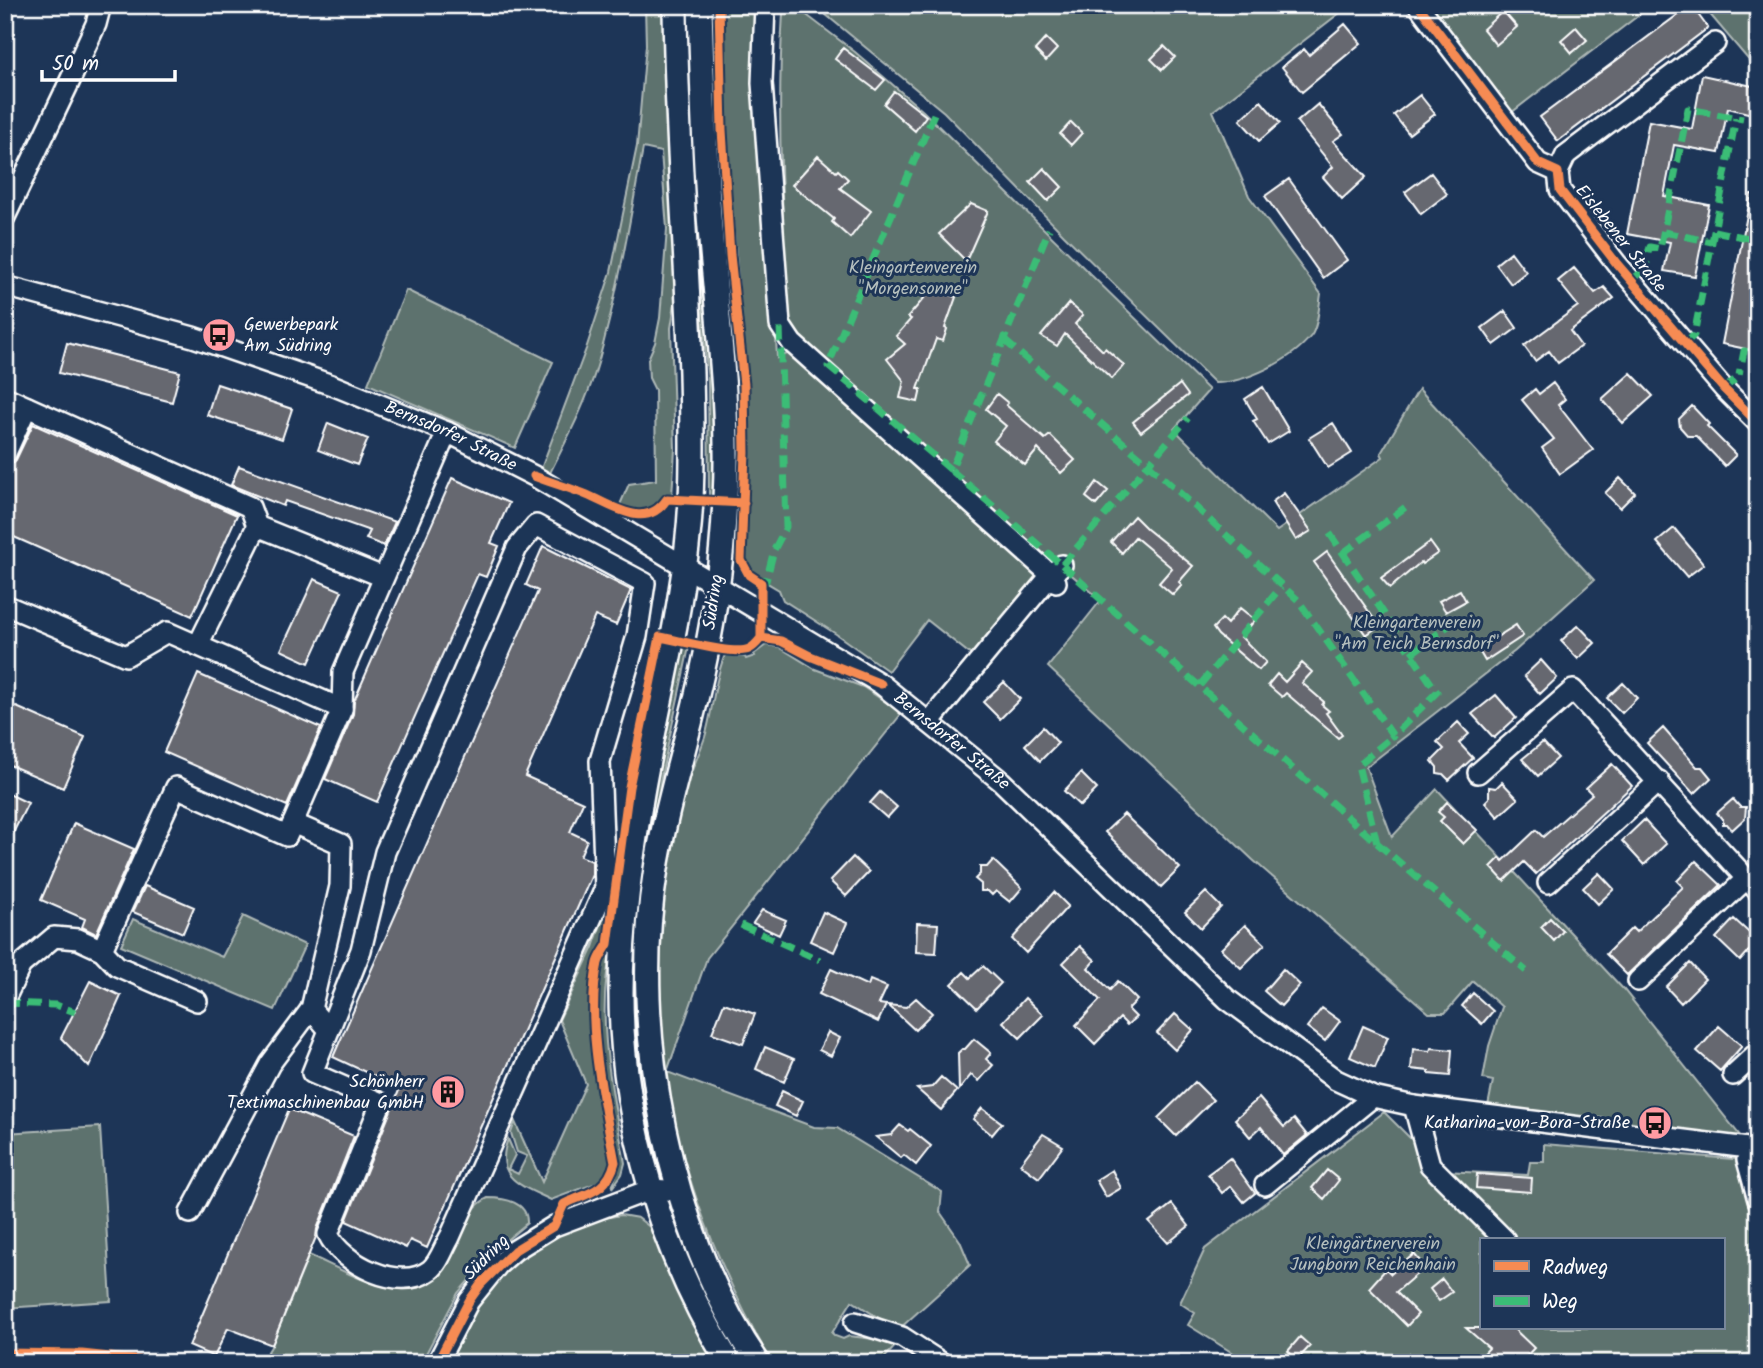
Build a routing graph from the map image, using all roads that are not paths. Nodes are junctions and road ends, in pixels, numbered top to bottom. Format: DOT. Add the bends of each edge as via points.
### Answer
graph roads {
  1 [pos="102,5"];
  2 [pos="675,5"];
  3 [pos="700,5"];
  4 [pos="765,5"];
  5 [pos="1418,5"];
  6 [pos="1715,43"];
  7 [pos="1558,172"];
  8 [pos="5,217"];
  9 [pos="5,286"];
  10 [pos="5,397"];
  11 [pos="27,407"];
  12 [pos="1758,423"];
  13 [pos="447,432"];
  14 [pos="5,456"];
  15 [pos="257,526"];
  16 [pos="685,566"];
  17 [pos="383,578"];
  18 [pos="717,584"];
  19 [pos="5,605"];
  20 [pos="198,645"];
  21 [pos="342,709"];
  22 [pos="930,721"];
  23 [pos="1478,773"];
  24 [pos="1659,781"];
  25 [pos="293,823"];
  26 [pos="1548,883"];
  27 [pos="1752,885"];
  28 [pos="102,950"];
  29 [pos="1638,981"];
  30 [pos="5,999"];
  31 [pos="197,1001"];
  32 [pos="311,1009"];
  33 [pos="329,1030"];
  34 [pos="1758,1052"];
  35 [pos="1733,1075"];
  36 [pos="1373,1097"];
  37 [pos="1414,1106"];
  38 [pos="1265,1185"];
  39 [pos="652,1189"];
  40 [pos="680,1191"];
  41 [pos="1758,1199"];
  42 [pos="190,1213"];
  43 [pos="1503,1238"];
  44 [pos="855,1322"];
  45 [pos="437,1363"];
  46 [pos="729,1363"];
  47 [pos="758,1363"];
  48 [pos="942,1363"];
  1 -- 8 [label="street"];
  2 -- 16 [label="main road, Südring" via="692,451"];
  3 -- 18 [label="main road, Südring" via="707,195 726,431"];
  4 -- 22 [label="street" via="762,83 780,325 792,343 1056,574"];
  5 -- 7 [label="street, Eislebener Straße" via="1538,163"];
  6 -- 7 [label="street" via="1566,155"];
  7 -- 12 [label="street, Eislebener Straße" via="1560,190 1617,264"];
  9 -- 13 [label="street, Bernsdorfer Straße" via="201,340 332,385"];
  10 -- 11 [label="street"];
  11 -- 14 [label="street"];
  11 -- 15 [label="street" via="250,507"];
  13 -- 16 [label="street, Bernsdorfer Straße"];
  13 -- 17 [label="street"];
  15 -- 17 [label="street"];
  15 -- 20 [label="street"];
  16 -- 18 [label="street, Bernsdorfer Straße"];
  16 -- 39 [label="main road, Südring" via="643,790 623,941 625,1058 638,1145"];
  17 -- 21 [label="street" via="343,672"];
  18 -- 22 [label="street, Bernsdorfer Straße" via="881,684"];
  18 -- 40 [label="main road, Südring" via="650,906 651,1057"];
  19 -- 20 [label="street" via="126,656 167,632"];
  20 -- 21 [label="street"];
  21 -- 25 [label="street"];
  22 -- 36 [label="street, Bernsdorfer Straße" via="1001,781 1227,999 1336,1080"];
  23 -- 24 [label="street" via="1573,690"];
  24 -- 26 [label="street"];
  24 -- 27 [label="street"];
  25 -- 28 [label="street" via="287,836 176,787"];
  25 -- 32 [label="street" via="341,844 340,886"];
  27 -- 29 [label="street"];
  28 -- 30 [label="street" via="78,939 54,937 21,965"];
  28 -- 31 [label="street" via="117,965"];
  32 -- 33 [label="street"];
  32 -- 42 [label="street" via="270,1064"];
  33 -- 33 [label="street" via="312,1073 381,1103 328,1234 334,1247 353,1263 399,1278 418,1278 433,1268 450,1237 605,888 600,761 637,636 645,583 536,525 517,548 385,852 362,950"];
  34 -- 35 [label="street"];
  36 -- 37 [label="street, Bernsdorfer Straße"];
  36 -- 38 [label="street"];
  37 -- 41 [label="street, Bernsdorfer Straße" via="1748,1148"];
  37 -- 43 [label="street" via="1430,1165"];
  39 -- 40 [label="street, Südring"];
  39 -- 45 [label="street, Südring" via="554,1226 515,1250 469,1301"];
  39 -- 46 [label="main road, Südring" via="676,1258"];
  40 -- 47 [label="main road, Südring" via="720,1294"];
  44 -- 48 [label="street" via="902,1337"];
}
